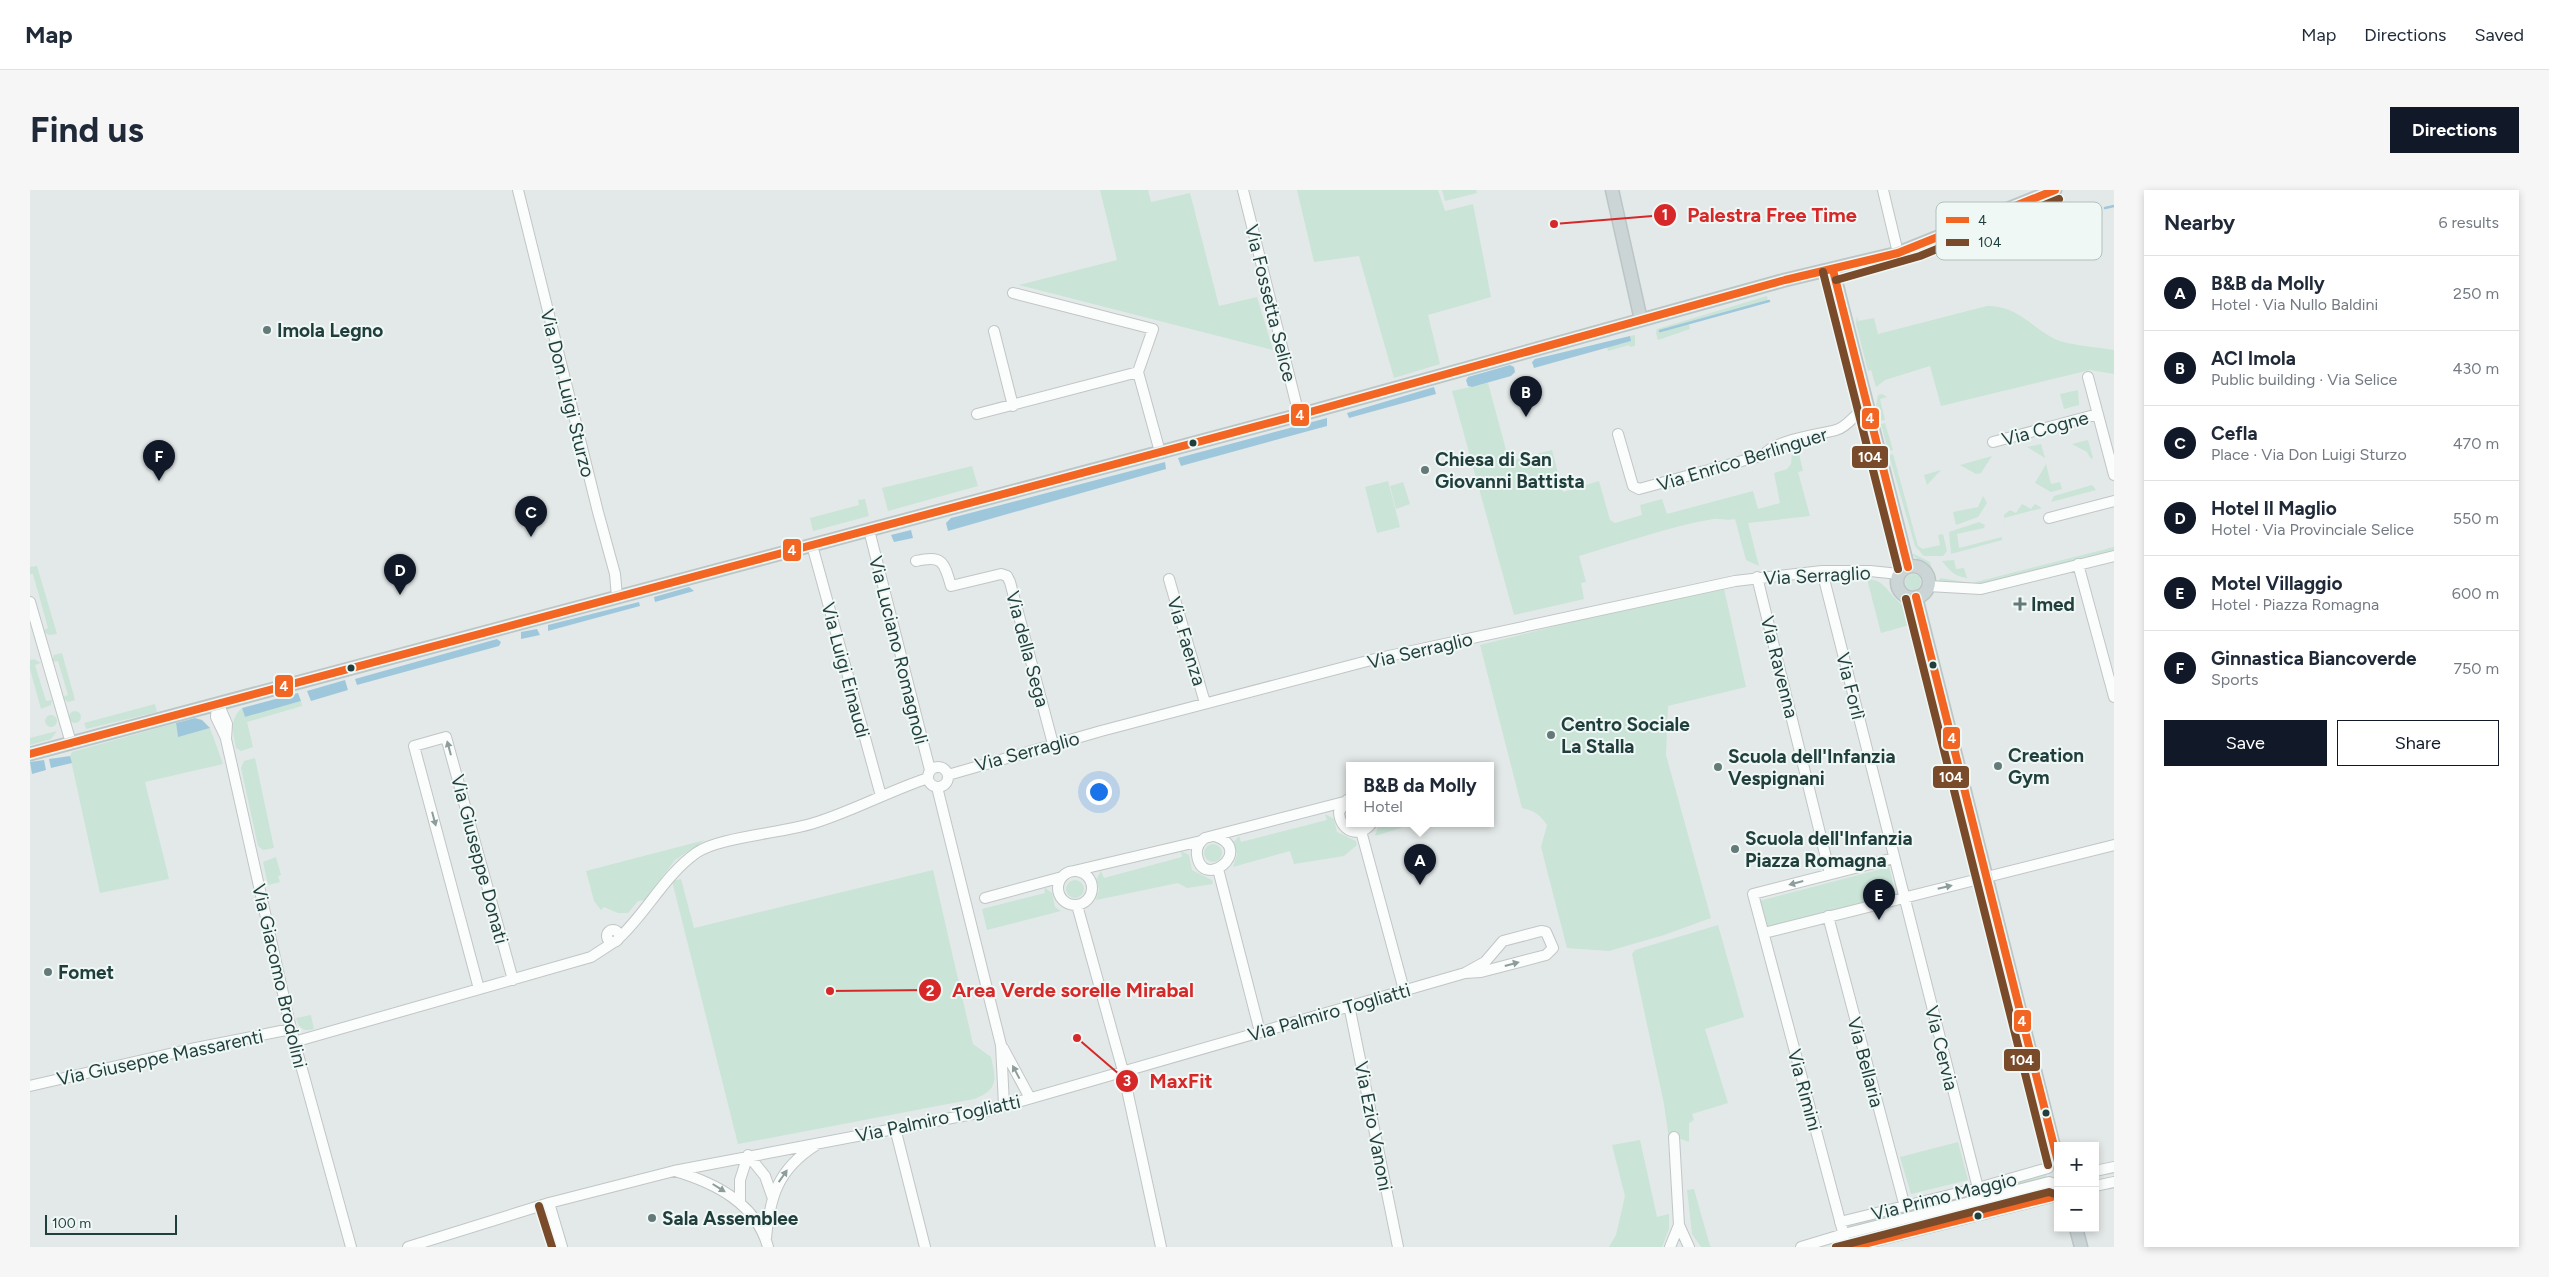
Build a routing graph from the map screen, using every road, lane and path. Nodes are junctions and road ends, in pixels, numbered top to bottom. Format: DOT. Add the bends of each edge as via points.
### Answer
graph roads {
  1 [pos="518,190"];
  2 [pos="1243,190"];
  3 [pos="1612,190"];
  4 [pos="1883,190"];
  5 [pos="2055,190"];
  6 [pos="2025,202"];
  7 [pos="1936,238"];
  8 [pos="1898,253"];
  9 [pos="1834,270"];
  10 [pos="1013,293"];
  11 [pos="1641,320"];
  12 [pos="994,331"];
  13 [pos="1138,372"];
  14 [pos="2088,377"];
  15 [pos="1013,406"];
  16 [pos="1868,407"];
  17 [pos="977,414"];
  18 [pos="2098,414"];
  19 [pos="1299,415"];
  20 [pos="1618,434"];
  21 [pos="1993,442"];
  22 [pos="1160,452"];
  23 [pos="2114,475"];
  24 [pos="2114,501"];
  25 [pos="2049,518"];
  26 [pos="869,530"];
  27 [pos="812,545"];
  28 [pos="2114,556"];
  29 [pos="916,561"];
  30 [pos="2078,564"];
  31 [pos="1904,570"];
  32 [pos="1822,571"];
  33 [pos="1758,578"];
  34 [pos="1169,579"];
  35 [pos="1928,586"];
  36 [pos="618,597"];
  37 [pos="1916,598"];
  38 [pos="30,602"];
  39 [pos="2114,697"];
  40 [pos="1205,703"];
  41 [pos="221,708"];
  42 [pos="71,743"];
  43 [pos="1053,744"];
  44 [pos="30,754"];
  45 [pos="929,774"];
  46 [pos="948,774"];
  47 [pos="937,787"];
  48 [pos="881,796"];
  49 [pos="1346,800"];
  50 [pos="1346,802"];
  51 [pos="1367,827"];
  52 [pos="1361,832"];
  53 [pos="1216,836"];
  54 [pos="1200,842"];
  55 [pos="2114,845"];
  56 [pos="1894,858"];
  57 [pos="1218,869"];
  58 [pos="1074,871"];
  59 [pos="1830,874"];
  60 [pos="1062,877"];
  61 [pos="1986,877"];
  62 [pos="1904,897"];
  63 [pos="985,898"];
  64 [pos="1077,905"];
  65 [pos="1828,916"];
  66 [pos="1764,933"];
  67 [pos="1465,973"];
  68 [pos="513,980"];
  69 [pos="479,989"];
  70 [pos="1404,990"];
  71 [pos="1350,1005"];
  72 [pos="291,1029"];
  73 [pos="1260,1032"];
  74 [pos="294,1042"];
  75 [pos="1001,1045"];
  76 [pos="1122,1071"];
  77 [pos="30,1086"];
  78 [pos="1030,1098"];
  79 [pos="1004,1105"];
  80 [pos="895,1128"];
  81 [pos="1674,1137"];
  82 [pos="822,1142"];
  83 [pos="748,1155"];
  84 [pos="2053,1166"];
  85 [pos="2114,1167"];
  86 [pos="2099,1170"];
  87 [pos="674,1171"];
  88 [pos="2114,1182"];
  89 [pos="2054,1184"];
  90 [pos="2099,1185"];
  91 [pos="1978,1188"];
  92 [pos="772,1196"];
  93 [pos="2054,1196"];
  94 [pos="1981,1200"];
  95 [pos="740,1202"];
  96 [pos="548,1204"];
  97 [pos="1904,1207"];
  98 [pos="1840,1222"];
  99 [pos="1679,1225"];
  100 [pos="2077,1232"];
  101 [pos="1844,1234"];
  102 [pos="767,1243"];
  103 [pos="352,1247"];
  104 [pos="408,1247"];
  105 [pos="562,1247"];
  106 [pos="925,1247"];
  107 [pos="1161,1247"];
  108 [pos="1398,1247"];
  109 [pos="1670,1247"];
  110 [pos="1689,1247"];
  111 [pos="1801,1247"];
  112 [pos="1847,1247"];
  113 [pos="1852,1247"];
  114 [pos="2081,1247"];
  1 -- 36 [label="street, Via Don Luigi Sturzo" via="615,574"];
  2 -- 19 [label="street, Via Fossetta Selice"];
  3 -- 11 [label="main road"];
  4 -- 8 [label="street"];
  5 -- 6 [label="main road"];
  7 -- 8 [label="main road"];
  8 -- 9 [label="main road"];
  9 -- 11 [label="main road" via="1785,280"];
  9 -- 16 [label="main road"];
  10 -- 13 [label="street" via="1153,329"];
  11 -- 19 [label="main road"];
  12 -- 15 [label="street"];
  13 -- 15 [label="street"];
  13 -- 22 [label="street"];
  14 -- 18 [label="street, Via Cogne"];
  15 -- 17 [label="street"];
  16 -- 20 [label="street, Via Enrico Berlinguer" via="1840,429 1773,445 1764,455 1639,488 1632,486"];
  16 -- 31 [label="main road"];
  18 -- 21 [label="street, Via Cogne"];
  18 -- 23 [label="street, Via Cogne"];
  19 -- 22 [label="main road"];
  22 -- 26 [label="main road"];
  24 -- 25 [label="street"];
  26 -- 27 [label="main road"];
  26 -- 45 [label="street, Via Luciano Romagnoli"];
  27 -- 36 [label="main road"];
  27 -- 48 [label="street, Via Luigi Einaudi"];
  28 -- 30 [label="street"];
  29 -- 43 [label="street, Via della Sega" via="932,557 938,559 946,568 951,586 1001,574 1006,576"];
  30 -- 35 [label="street" via="1981,589"];
  30 -- 39 [label="street"];
  31 -- 32 [label="street, Via Serraglio"];
  31 -- 35 [label="main road" via="1922,569 1928,577"];
  31 -- 37 [label="main road" via="1897,582 1900,591"];
  32 -- 33 [label="street, Via Serraglio"];
  32 -- 56 [label="street, Via Forlì"];
  33 -- 40 [label="street, Via Serraglio" via="1390,656"];
  33 -- 59 [label="street, Via Ravenna"];
  34 -- 40 [label="street, Via Faenza"];
  35 -- 37 [label="main road" via="1924,594"];
  36 -- 41 [label="main road"];
  37 -- 61 [label="main road"];
  38 -- 42 [label="street"];
  40 -- 43 [label="street, Via Serraglio"];
  41 -- 42 [label="main road" via="202,708"];
  41 -- 72 [label="street, Via Giacomo Brodolini"];
  42 -- 44 [label="main road"];
  43 -- 46 [label="street, Via Serraglio"];
  45 -- 46 [label="street, Via Serraglio" via="939,766"];
  45 -- 47 [label="street" via="930,784"];
  45 -- 48 [label="street"];
  46 -- 47 [label="street" via="946,784"];
  47 -- 75 [label="street"];
  48 -- 68 [label="street" via="817,823 725,842 698,852 674,871 627,930 614,937 596,955"];
  49 -- 53 [label="street"];
  50 -- 52 [label="street" via="1339,812 1341,823 1350,831"];
  51 -- 52 [label="street"];
  52 -- 70 [label="street"];
  53 -- 54 [label="street"];
  53 -- 57 [label="street" via="1226,841 1230,852 1227,862"];
  54 -- 57 [label="street" via="1196,851 1199,862 1207,868"];
  54 -- 58 [label="street"];
  55 -- 61 [label="street"];
  56 -- 59 [label="street"];
  56 -- 62 [label="street, Via Forlì"];
  57 -- 73 [label="street"];
  58 -- 60 [label="street"];
  58 -- 64 [label="street" via="1089,878 1092,889 1088,900"];
  59 -- 66 [label="street, Via Rimini, one-way" via="1753,894"];
  60 -- 63 [label="street"];
  60 -- 64 [label="street" via="1058,887 1062,898"];
  62 -- 61 [label="street, one-way"];
  61 -- 84 [label="main road"];
  62 -- 65 [label="street"];
  62 -- 91 [label="street, Via Cervia"];
  64 -- 76 [label="street"];
  65 -- 66 [label="street"];
  65 -- 97 [label="street, Via Bellaria"];
  66 -- 98 [label="street, Via Rimini"];
  67 -- 67 [label="street, Via Palmiro Togliatti, one-way" via="1482,972 1546,955 1553,948 1550,937 1541,931 1503,941 1485,962"];
  67 -- 70 [label="street, Via Palmiro Togliatti"];
  68 -- 69 [label="street"];
  68 -- 69 [label="street, Via Giuseppe Donati, one-way" via="446,737 414,746"];
  69 -- 74 [label="street"];
  70 -- 71 [label="street, Via Palmiro Togliatti"];
  71 -- 73 [label="street, Via Palmiro Togliatti"];
  71 -- 108 [label="street, Via Ezio Vanoni"];
  72 -- 74 [label="street, Via Giacomo Brodolini"];
  72 -- 77 [label="street, Via Giuseppe Massarenti" via="191,1048"];
  73 -- 76 [label="street, Via Palmiro Togliatti"];
  74 -- 103 [label="street, Via Giacomo Brodolini"];
  78 -- 75 [label="street, one-way"];
  75 -- 79 [label="street"];
  76 -- 78 [label="street, Via Palmiro Togliatti"];
  76 -- 107 [label="street"];
  78 -- 79 [label="street, Via Palmiro Togliatti"];
  79 -- 80 [label="street, Via Palmiro Togliatti" via="983,1112"];
  80 -- 82 [label="street, Via Palmiro Togliatti"];
  80 -- 106 [label="street"];
  81 -- 99 [label="street"];
  82 -- 83 [label="street, Via Palmiro Togliatti"];
  92 -- 82 [label="street, one-way" via="795,1160"];
  83 -- 87 [label="street, Via Palmiro Togliatti"];
  83 -- 92 [label="street" via="765,1176"];
  83 -- 95 [label="street" via="740,1180"];
  84 -- 91 [label="street, Via Primo Maggio"];
  85 -- 86 [label="street"];
  87 -- 95 [label="street, one-way" via="714,1184"];
  87 -- 96 [label="street, Via Palmiro Togliatti"];
  88 -- 90 [label="street"];
  89 -- 94 [label="street, Via Primo Maggio" via="2049,1182"];
  91 -- 94 [label="street, Via Cervia"];
  91 -- 97 [label="street, Via Primo Maggio"];
  92 -- 102 [label="street"];
  93 -- 113 [label="street, Via Primo Maggio"];
  94 -- 101 [label="street, Via Primo Maggio"];
  95 -- 102 [label="street"];
  96 -- 104 [label="street, Via Palmiro Togliatti"];
  96 -- 105 [label="street"];
  97 -- 98 [label="street, Via Primo Maggio"];
  98 -- 101 [label="street, Via Rimini"];
  99 -- 109 [label="street"];
  99 -- 110 [label="street"];
  100 -- 114 [label="main road"];
  101 -- 111 [label="street, Via Primo Maggio"];
  101 -- 112 [label="street, Via Rimini"];
}
